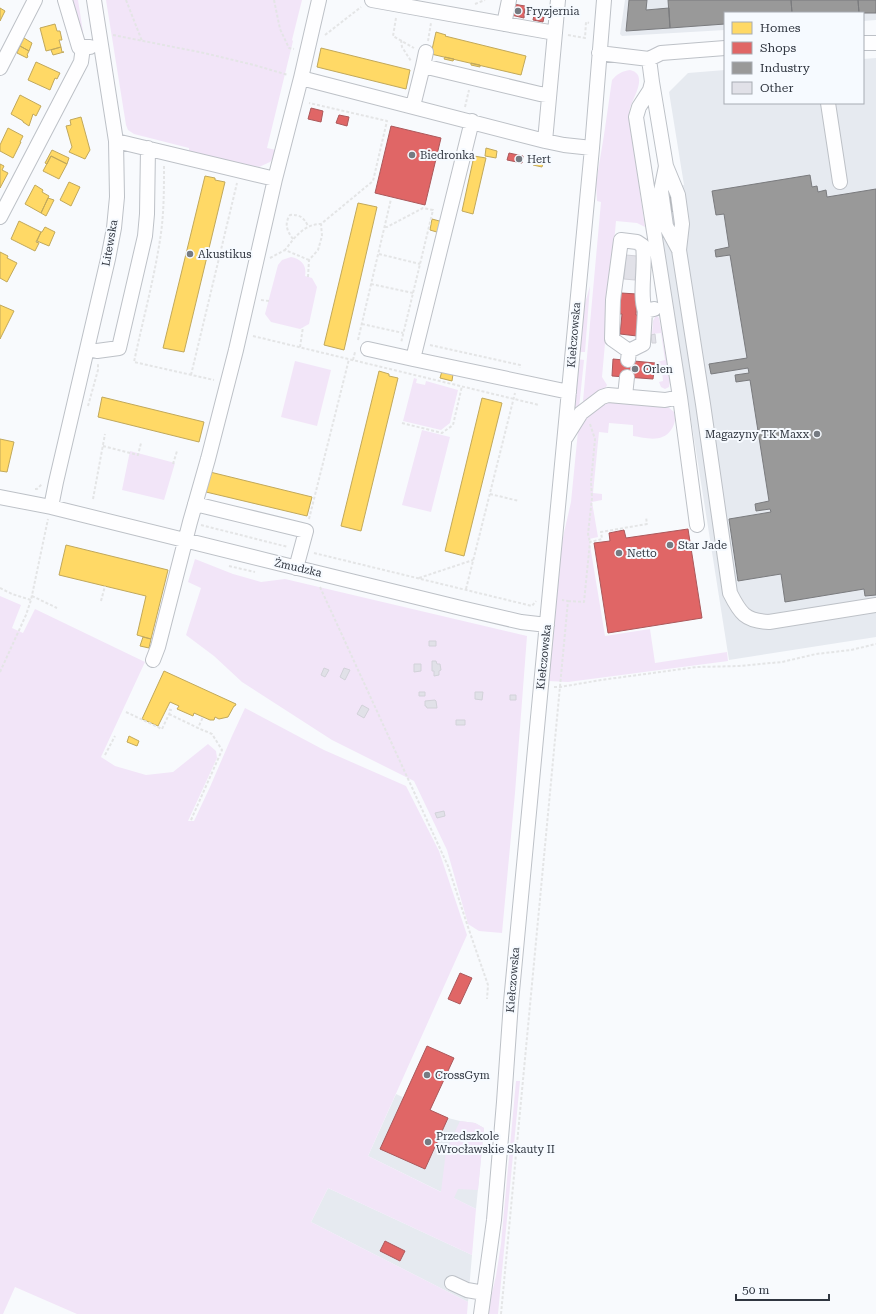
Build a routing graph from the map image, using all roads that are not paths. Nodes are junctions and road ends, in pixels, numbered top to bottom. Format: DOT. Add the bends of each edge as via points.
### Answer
graph roads {
  1 [pos="35,0"];
  2 [pos="65,0"];
  3 [pos="94,0"];
  4 [pos="319,0"];
  5 [pos="509,0"];
  6 [pos="558,0"];
  7 [pos="604,0"];
  8 [pos="375,1"];
  9 [pos="504,24"];
  10 [pos="555,33"];
  11 [pos="100,41"];
  12 [pos="864,43"];
  13 [pos="876,43"];
  14 [pos="83,48"];
  15 [pos="724,48"];
  16 [pos="426,52"];
  17 [pos="599,53"];
  18 [pos="649,59"];
  19 [pos="0,68"];
  20 [pos="422,70"];
  21 [pos="301,78"];
  22 [pos="652,82"];
  23 [pos="549,95"];
  24 [pos="828,104"];
  25 [pos="413,106"];
  26 [pos="467,120"];
  27 [pos="116,141"];
  28 [pos="545,141"];
  29 [pos="148,148"];
  30 [pos="592,148"];
  31 [pos="275,179"];
  32 [pos="840,182"];
  33 [pos="0,218"];
  34 [pos="665,306"];
  35 [pos="645,311"];
  36 [pos="88,348"];
  37 [pos="368,348"];
  38 [pos="413,359"];
  39 [pos="627,377"];
  40 [pos="569,392"];
  41 [pos="625,396"];
  42 [pos="680,397"];
  43 [pos="564,441"];
  44 [pos="0,497"];
  45 [pos="195,504"];
  46 [pos="51,507"];
  47 [pos="697,526"];
  48 [pos="185,540"];
  49 [pos="296,568"];
  50 [pos="876,605"];
  51 [pos="547,625"];
  52 [pos="153,660"];
  53 [pos="452,1283"];
  54 [pos="484,1293"];
  55 [pos="481,1314"];
  1 -- 19 [label="street"];
  2 -- 14 [label="street" via="79,47"];
  3 -- 11 [label="street, Litewska"];
  4 -- 21 [label="street"];
  5 -- 9 [label="street"];
  6 -- 10 [label="street"];
  7 -- 17 [label="street, Kiełczowska"];
  8 -- 9 [label="street"];
  9 -- 10 [label="street"];
  10 -- 23 [label="street"];
  11 -- 14 [label="street"];
  11 -- 27 [label="street, Litewska"];
  12 -- 13 [label="street"];
  14 -- 33 [label="street" via="81,62"];
  15 -- 18 [label="street" via="661,53"];
  16 -- 20 [label="street"];
  17 -- 18 [label="street"];
  17 -- 30 [label="street, Kiełczowska"];
  18 -- 22 [label="street"];
  20 -- 23 [label="street"];
  20 -- 25 [label="street"];
  21 -- 25 [label="street"];
  21 -- 31 [label="street"];
  22 -- 34 [label="street" via="636,117"];
  22 -- 50 [label="street" via="666,166 678,195 682,224 679,250 730,593 737,608 752,620 769,622"];
  23 -- 28 [label="street"];
  24 -- 32 [label="street"];
  25 -- 26 [label="street"];
  26 -- 28 [label="street"];
  26 -- 38 [label="street"];
  27 -- 29 [label="street"];
  27 -- 36 [label="street, Litewska" via="117,197 114,228"];
  28 -- 30 [label="street"];
  29 -- 31 [label="street"];
  29 -- 36 [label="street" via="144,236 119,348 97,351"];
  30 -- 40 [label="street, Kiełczowska"];
  31 -- 45 [label="street" via="240,333"];
  34 -- 35 [label="street"];
  34 -- 42 [label="street"];
  35 -- 35 [label="street" via="643,344 629,356 612,339 613,300 621,240 638,242 643,246"];
  36 -- 46 [label="street, Litewska" via="49,481"];
  37 -- 38 [label="street"];
  38 -- 40 [label="street"];
  39 -- 41 [label="street"];
  40 -- 43 [label="street, Kiełczowska"];
  41 -- 42 [label="street" via="665,400"];
  41 -- 43 [label="street" via="602,397 581,413"];
  42 -- 47 [label="street"];
  43 -- 51 [label="street, Kiełczowska"];
  44 -- 46 [label="street, Żmudzka"];
  45 -- 48 [label="street"];
  45 -- 49 [label="street" via="306,531"];
  46 -- 48 [label="street, Żmudzka"];
  48 -- 49 [label="street, Żmudzka"];
  48 -- 52 [label="street"];
  49 -- 51 [label="street, Żmudzka" via="521,622"];
  51 -- 54 [label="street, Kiełczowska" via="511,1002 494,1220"];
  53 -- 54 [label="street" via="467,1290"];
  54 -- 55 [label="street, Kiełczowska"];
}
